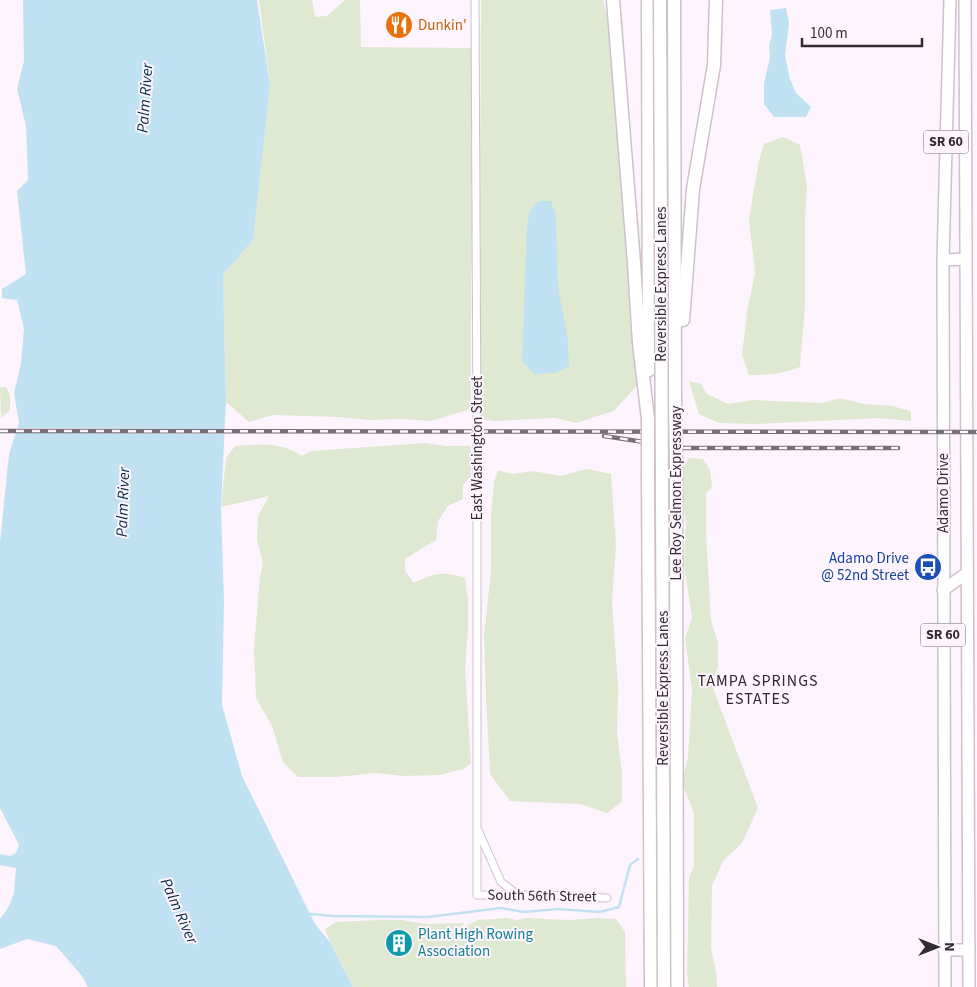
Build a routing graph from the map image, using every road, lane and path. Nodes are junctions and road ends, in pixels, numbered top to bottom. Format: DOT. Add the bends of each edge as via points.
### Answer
graph roads {
  1 [pos="475,0"];
  2 [pos="611,0"];
  3 [pos="648,0"];
  4 [pos="660,0"];
  5 [pos="674,0"];
  6 [pos="716,0"];
  7 [pos="950,1"];
  8 [pos="966,2"];
  9 [pos="943,260"];
  10 [pos="966,260"];
  11 [pos="676,359"];
  12 [pos="647,400"];
  13 [pos="967,573"];
  14 [pos="943,590"];
  15 [pos="476,825"];
  16 [pos="477,895"];
  17 [pos="518,895"];
  18 [pos="607,898"];
  19 [pos="944,950"];
  20 [pos="968,950"];
  21 [pos="651,987"];
  22 [pos="664,987"];
  23 [pos="677,987"];
  24 [pos="945,987"];
  25 [pos="969,987"];
  1 -- 15 [label="street, East Washington Street"];
  2 -- 12 [label="highway" via="622,99 639,343"];
  3 -- 12 [label="highway, Lee Roy Selmon Expressway"];
  4 -- 22 [label="highway, Reversible Express Lanes, bridge"];
  5 -- 11 [label="highway, Lee Roy Selmon Expressway"];
  6 -- 11 [label="highway" via="714,65 693,189 683,332"];
  7 -- 9 [label="main road, Adamo Drive / SR 60"];
  8 -- 10 [label="main road, Adamo Drive / SR 60"];
  9 -- 10 [label="main road"];
  9 -- 14 [label="main road, Adamo Drive / SR 60"];
  10 -- 13 [label="main road, Adamo Drive / SR 60"];
  11 -- 23 [label="highway, Lee Roy Selmon Expressway, bridge"];
  12 -- 21 [label="highway, Lee Roy Selmon Expressway, bridge"];
  13 -- 14 [label="main road"];
  13 -- 20 [label="main road, Adamo Drive / SR 60"];
  14 -- 19 [label="main road, Adamo Drive / SR 60"];
  15 -- 16 [label="street, East Washington Street"];
  15 -- 17 [label="street" via="501,882"];
  16 -- 17 [label="street, South 56th Street"];
  17 -- 18 [label="street, South 56th Street"];
  19 -- 20 [label="main road"];
  19 -- 24 [label="main road, Adamo Drive / SR 60"];
  20 -- 25 [label="main road, Adamo Drive / SR 60"];
}
